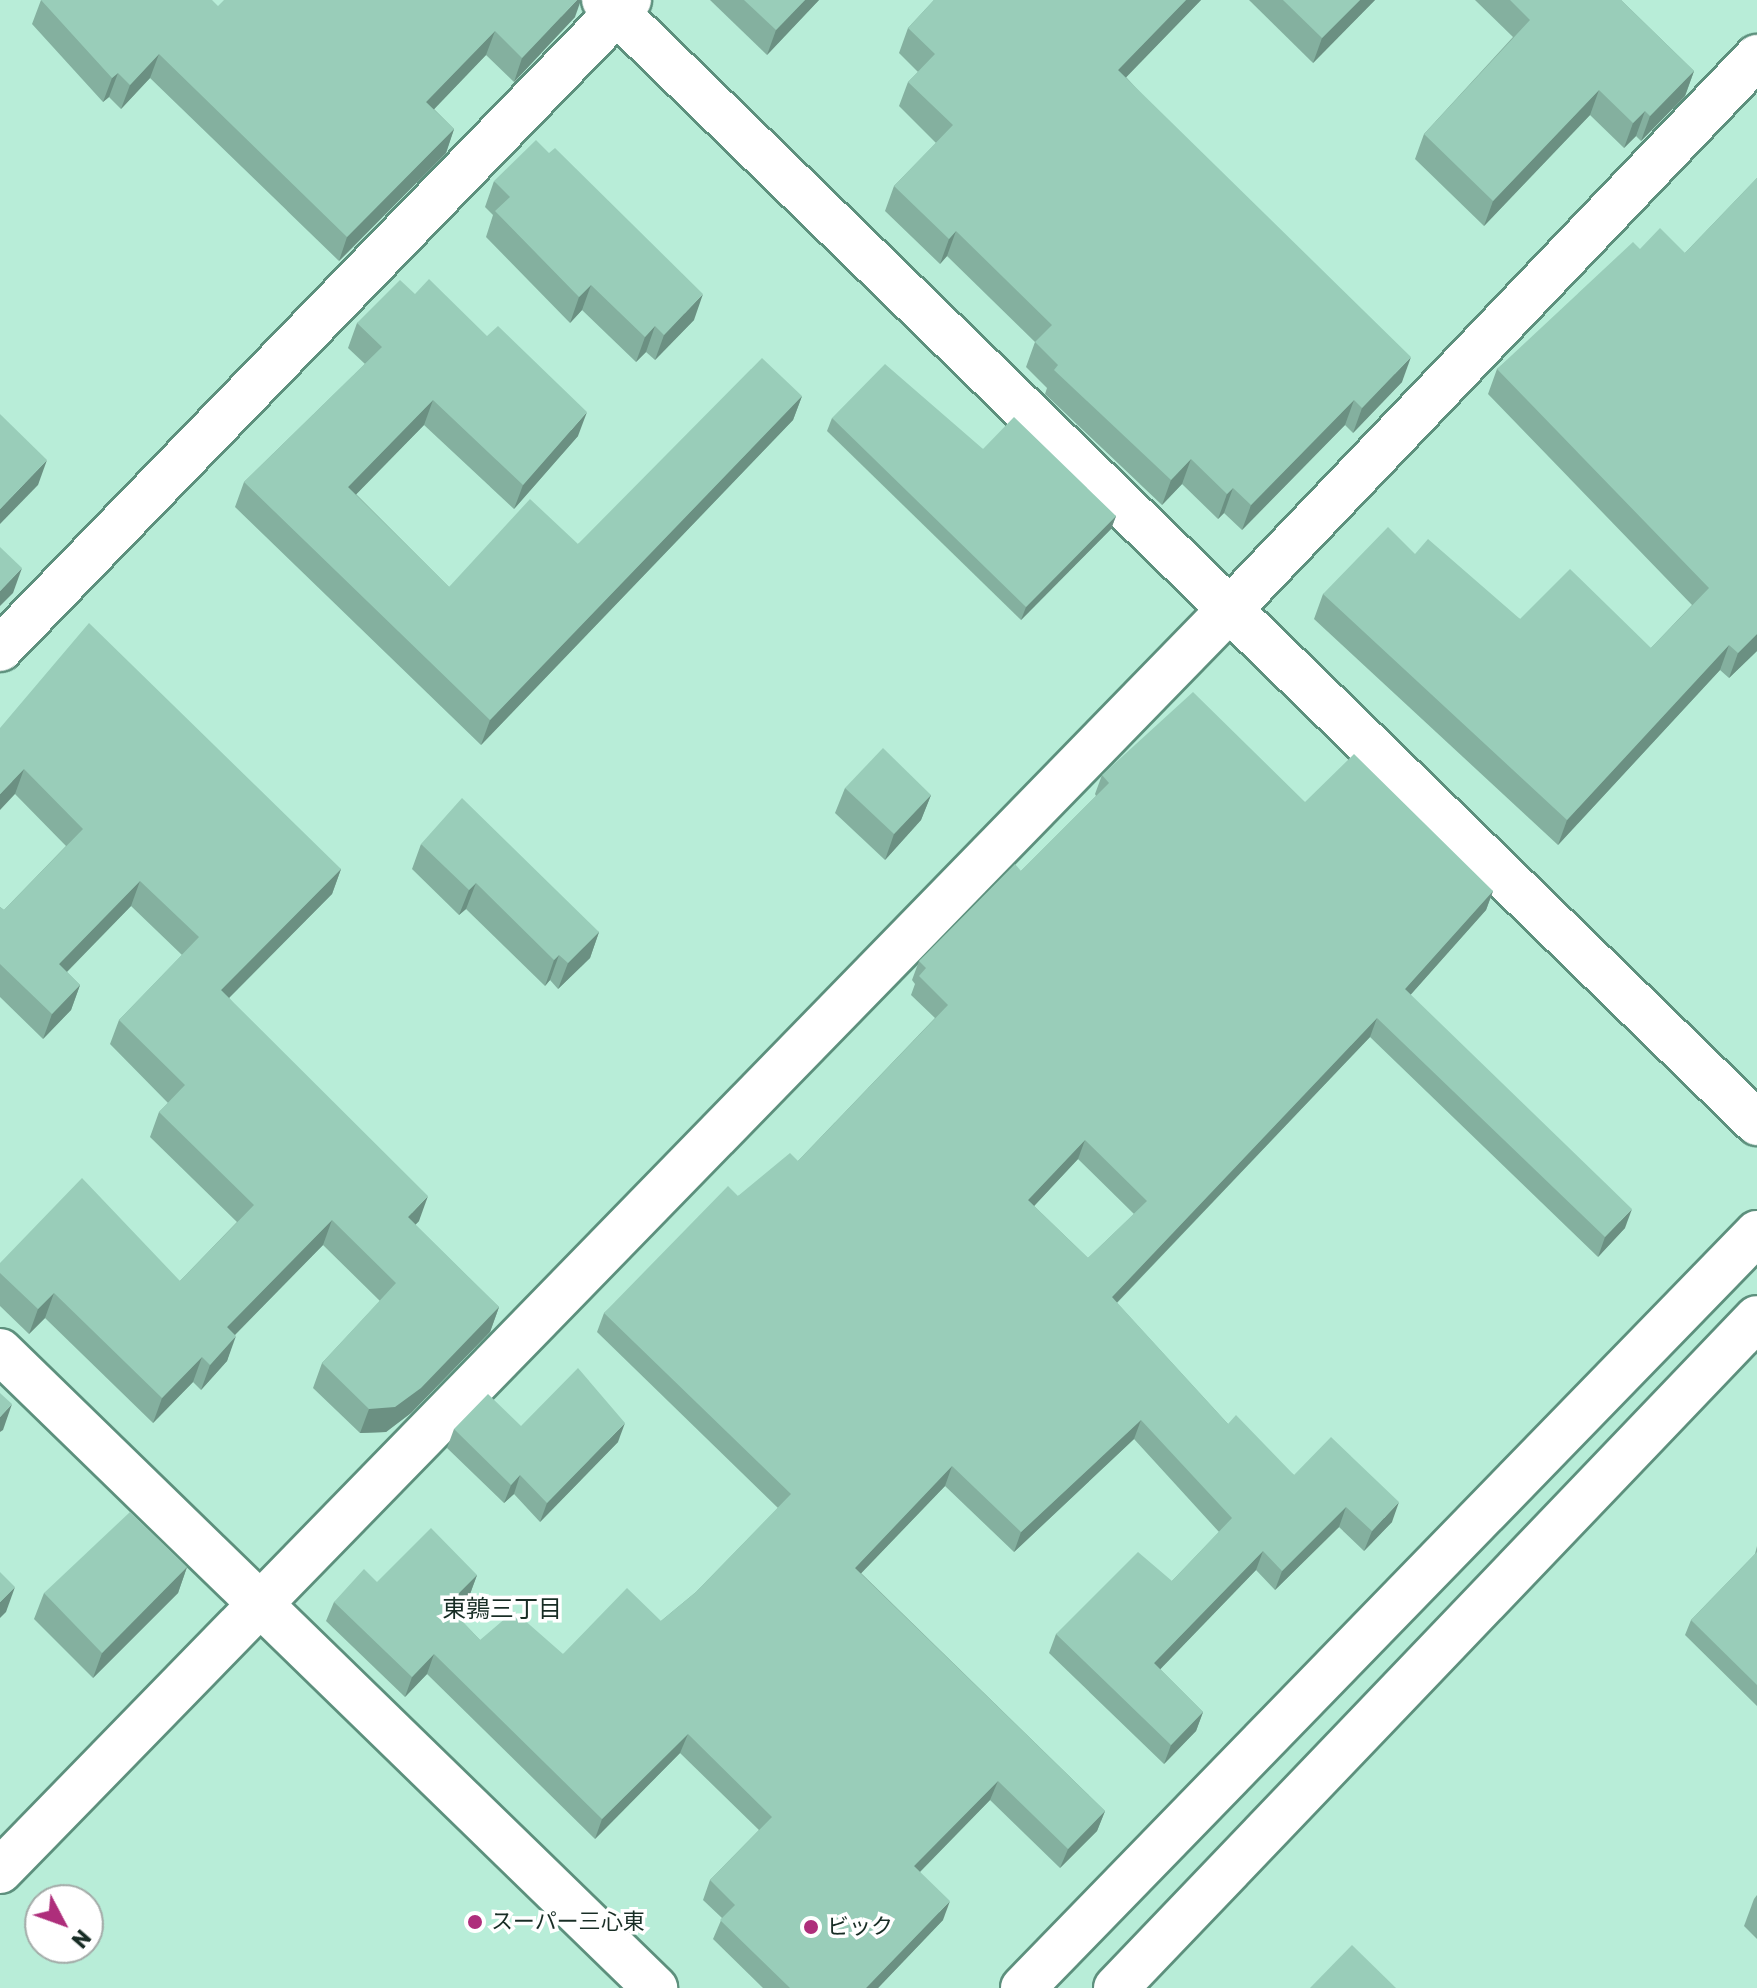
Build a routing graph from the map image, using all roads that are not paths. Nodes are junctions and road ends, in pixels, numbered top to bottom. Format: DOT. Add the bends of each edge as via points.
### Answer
graph roads {
  1 [pos="617,4"];
  2 [pos="1757,57"];
  3 [pos="1231,608"];
  4 [pos="0,649"];
  5 [pos="1757,1123"];
  6 [pos="1757,1233"];
  7 [pos="1757,1318"];
  8 [pos="0,1351"];
  9 [pos="261,1606"];
  10 [pos="0,1871"];
  11 [pos="655,1988"];
  12 [pos="1023,1988"];
  13 [pos="1116,1988"];
  1 -- 3 [label="street"];
  1 -- 4 [label="street"];
  2 -- 3 [label="street"];
  3 -- 5 [label="street"];
  3 -- 9 [label="street"];
  6 -- 12 [label="street"];
  7 -- 13 [label="street"];
  8 -- 9 [label="street"];
  9 -- 10 [label="street"];
  9 -- 11 [label="street"];
}
